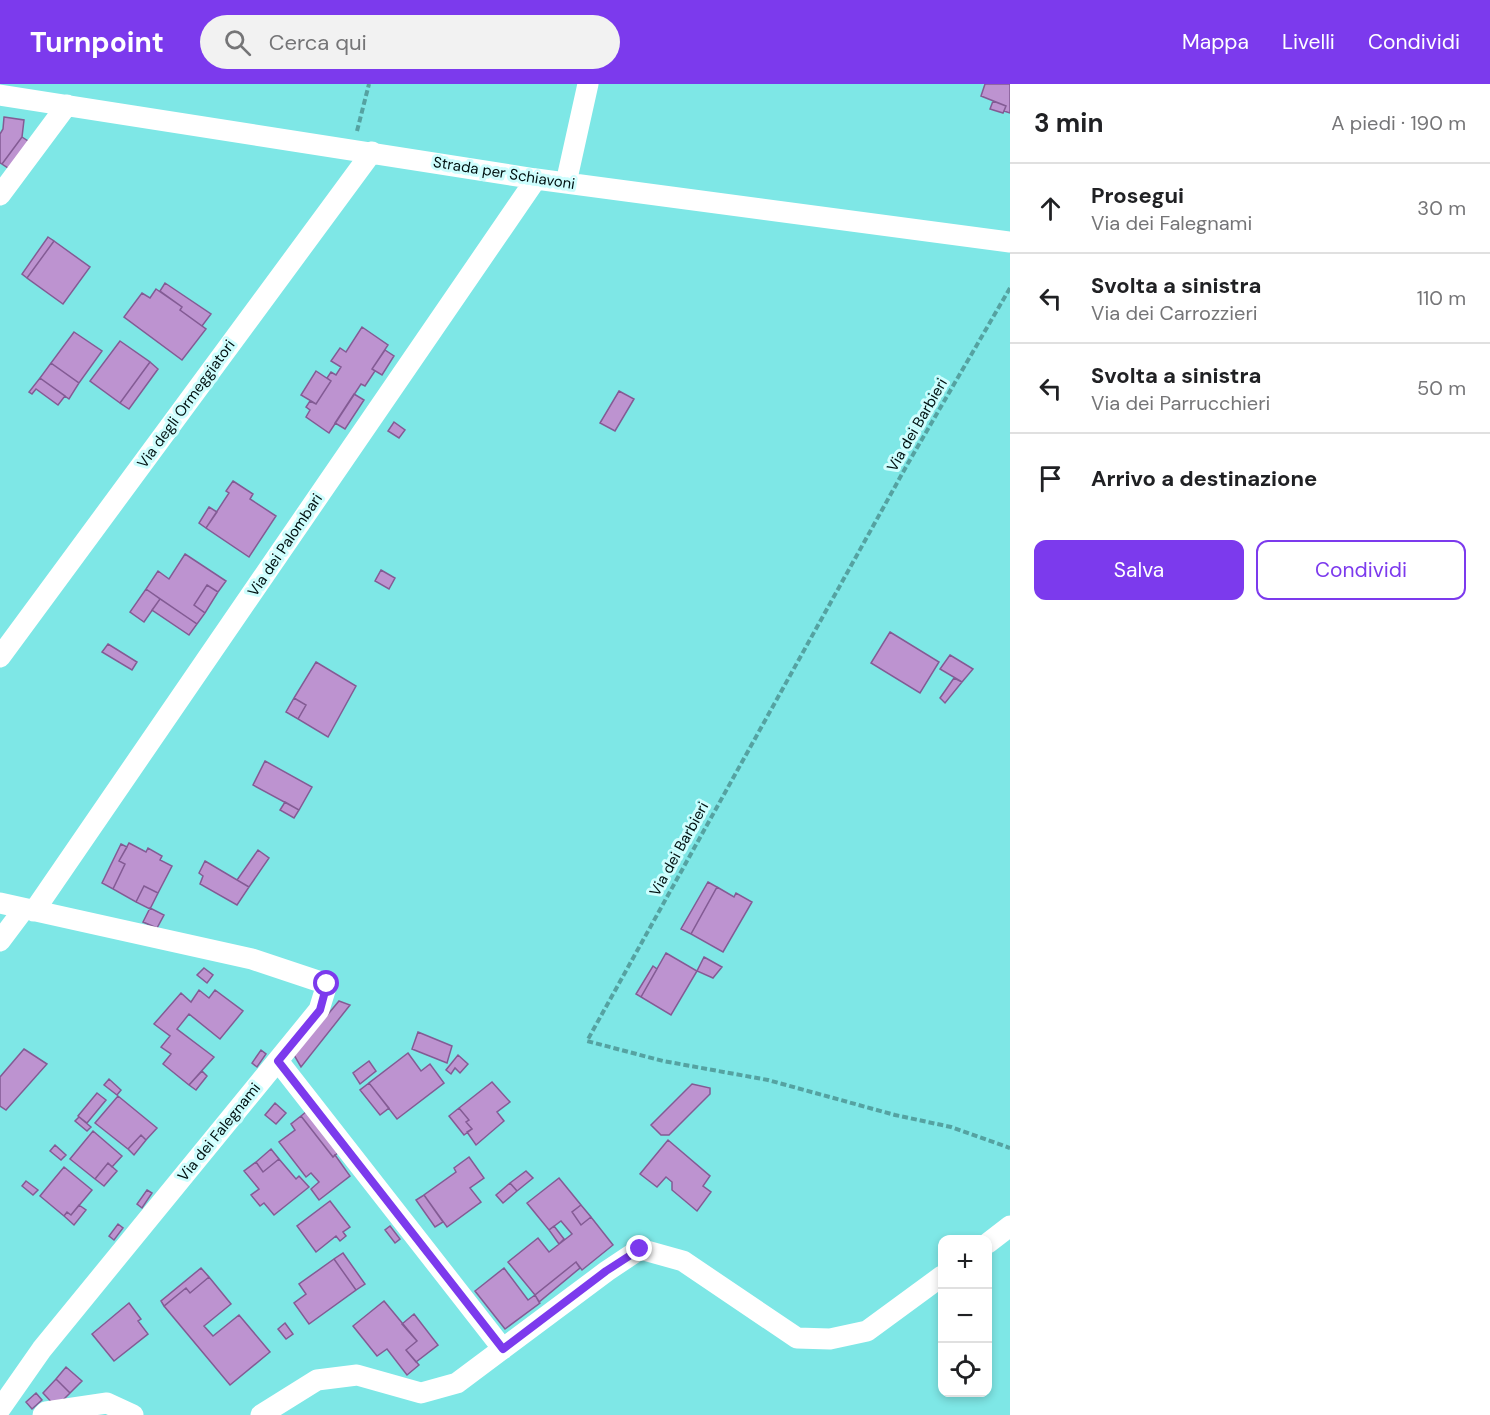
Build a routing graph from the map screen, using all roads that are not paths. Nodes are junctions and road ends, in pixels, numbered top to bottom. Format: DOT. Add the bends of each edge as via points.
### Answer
graph roads {
  1 [pos="588,84"];
  2 [pos="0,95"];
  3 [pos="66,105"];
  4 [pos="362,150"];
  5 [pos="536,179"];
  6 [pos="566,183"];
  7 [pos="0,195"];
  8 [pos="1010,242"];
  9 [pos="0,657"];
  10 [pos="0,903"];
  11 [pos="29,910"];
  12 [pos="0,940"];
  13 [pos="278,1061"];
  14 [pos="1010,1226"];
  15 [pos="992,1239"];
  16 [pos="938,1279"];
  17 [pos="503,1349"];
  18 [pos="0,1409"];
  19 [pos="43,1415"];
  20 [pos="133,1415"];
  21 [pos="261,1415"];
  1 -- 6 [label="street"];
  2 -- 3 [label="street, Strada per Schiavoni"];
  3 -- 4 [label="street, Strada per Schiavoni"];
  3 -- 7 [label="street"];
  4 -- 5 [label="street, Strada per Schiavoni"];
  4 -- 9 [label="street, Via degli Ormeggiatori"];
  5 -- 6 [label="street, Strada per Schiavoni"];
  5 -- 11 [label="street, Via dei Palombari"];
  6 -- 8 [label="street, Strada per Schiavoni"];
  10 -- 11 [label="street"];
  11 -- 12 [label="street, Via dei Palombari"];
  11 -- 13 [label="street, Via dei Falegnami" via="252,959 327,984 320,1010"];
  13 -- 17 [label="street"];
  13 -- 18 [label="street, Via dei Falegnami" via="42,1348"];
  14 -- 15 [label="street"];
  16 -- 17 [label="street" via="867,1331 830,1339 797,1338 684,1261 640,1249"];
  17 -- 21 [label="street" via="457,1383 421,1393 357,1375 316,1380"];
  19 -- 20 [label="street" via="107,1403"];
}
